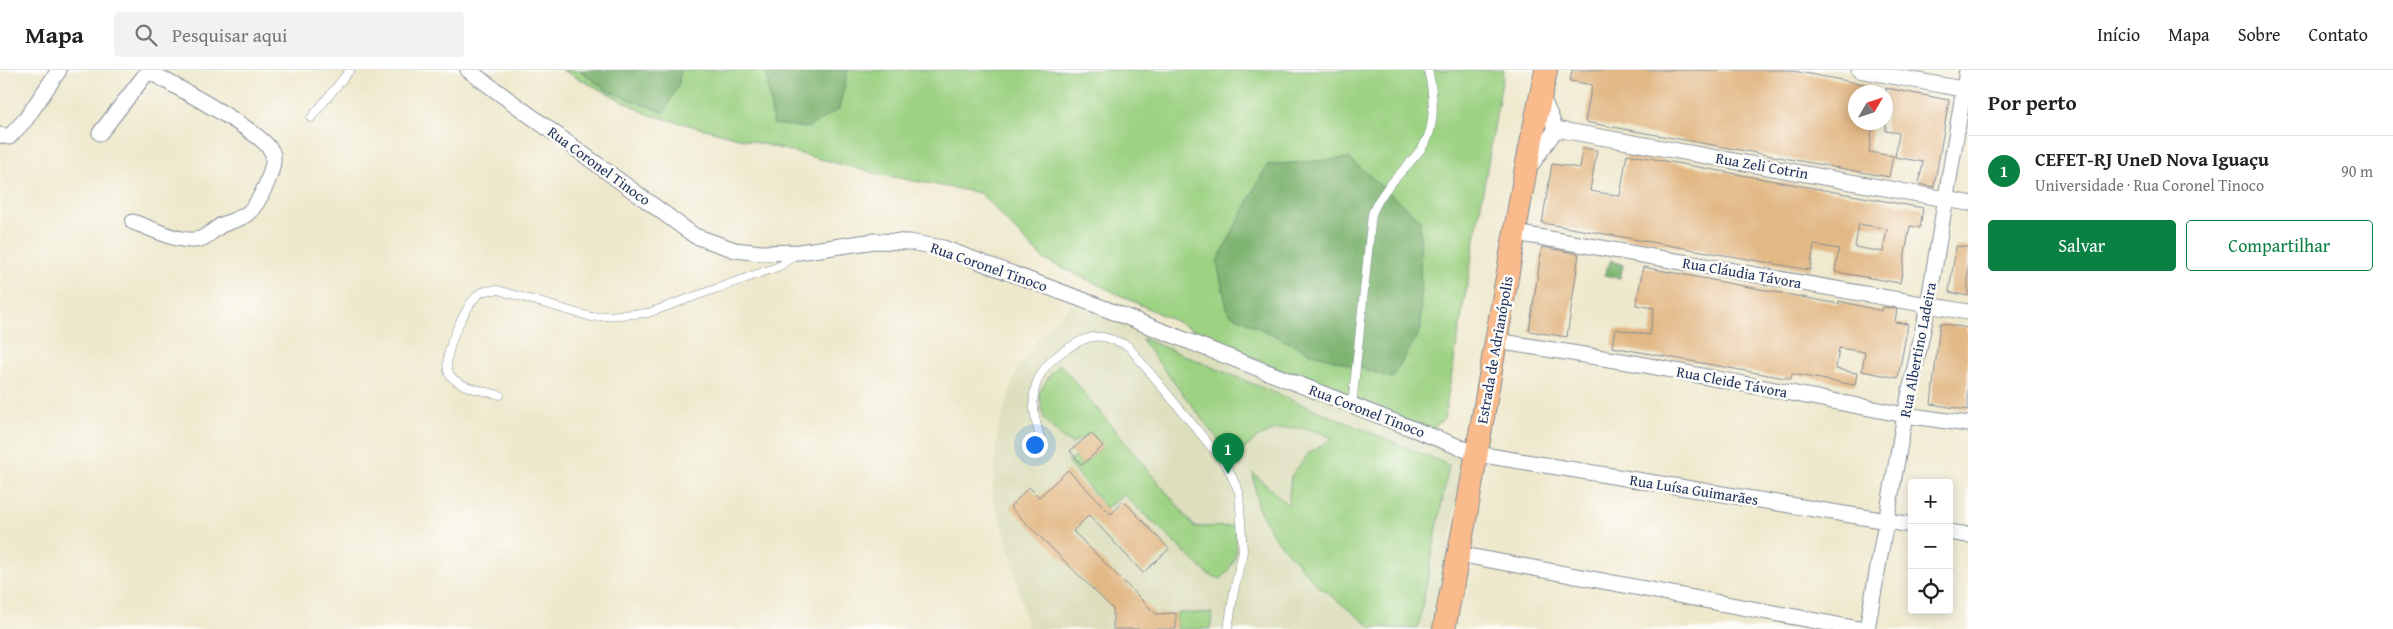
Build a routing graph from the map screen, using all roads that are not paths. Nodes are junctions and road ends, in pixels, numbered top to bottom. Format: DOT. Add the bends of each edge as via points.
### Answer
graph roads {
  1 [pos="59,70"];
  2 [pos="350,70"];
  3 [pos="468,70"];
  4 [pos="1428,70"];
  5 [pos="1546,70"];
  6 [pos="1859,70"];
  7 [pos="1967,70"];
  8 [pos="149,71"];
  9 [pos="1966,90"];
  10 [pos="1541,95"];
  11 [pos="311,118"];
  12 [pos="1556,130"];
  13 [pos="100,134"];
  14 [pos="2,136"];
  15 [pos="1524,173"];
  16 [pos="1946,199"];
  17 [pos="1968,203"];
  18 [pos="132,222"];
  19 [pos="1516,233"];
  20 [pos="799,252"];
  21 [pos="1928,306"];
  22 [pos="1968,312"];
  23 [pos="1496,341"];
  24 [pos="500,395"];
  25 [pos="1352,406"];
  26 [pos="1905,415"];
  27 [pos="1968,424"];
  28 [pos="1044,448"];
  29 [pos="1477,454"];
  30 [pos="1888,521"];
  31 [pos="1908,524"];
  32 [pos="1953,533"];
  33 [pos="1968,535"];
  34 [pos="1458,554"];
  35 [pos="1228,629"];
  36 [pos="1444,629"];
  37 [pos="1859,629"];
  38 [pos="1867,629"];
  1 -- 14 [label="street" via="26,119 12,135"];
  2 -- 11 [label="lane"];
  3 -- 20 [label="street, Rua Coronel Tinoco" via="695,236 735,250"];
  4 -- 25 [label="lane" via="1433,123 1423,148 1379,197 1372,214"];
  5 -- 10 [label="main road, Estrada de Adrianópolis"];
  6 -- 9 [label="street"];
  7 -- 9 [label="street, Rua Albertino Ladeira"];
  8 -- 13 [label="street"];
  8 -- 18 [label="street" via="251,131 267,144 273,166 252,210 200,240 182,238"];
  9 -- 16 [label="street, Rua Albertino Ladeira"];
  10 -- 12 [label="street"];
  10 -- 15 [label="main road, Estrada de Adrianópolis"];
  12 -- 15 [label="street"];
  12 -- 16 [label="street, Rua Zeli Cotrin"];
  15 -- 19 [label="main road, Estrada de Adrianópolis"];
  16 -- 17 [label="street, Rua Zeli Cotrin"];
  16 -- 21 [label="street, Rua Albertino Ladeira"];
  19 -- 21 [label="street, Rua Cláudia Távora"];
  19 -- 23 [label="main road, Estrada de Adrianópolis"];
  20 -- 24 [label="lane" via="780,266 648,313 591,317 498,290 480,293 454,334 448,372 457,382"];
  20 -- 25 [label="street, Rua Coronel Tinoco" via="875,241 943,248"];
  21 -- 22 [label="street, Rua Cláudia Távora"];
  21 -- 26 [label="street, Rua Albertino Ladeira"];
  23 -- 26 [label="street, Rua Cleide Távora" via="1640,364"];
  23 -- 29 [label="main road, Estrada de Adrianópolis"];
  25 -- 29 [label="street, Rua Coronel Tinoco"];
  26 -- 27 [label="street, Rua Cleide Távora"];
  26 -- 30 [label="street, Rua Albertino Ladeira"];
  28 -- 35 [label="lane" via="1034,422 1034,396 1040,371 1085,337 1108,337 1128,346 1227,466 1239,492 1243,551"];
  29 -- 30 [label="street, Rua Luísa Guimarães"];
  29 -- 34 [label="main road, Estrada de Adrianópolis"];
  30 -- 31 [label="street, Rua Luísa Guimarães"];
  30 -- 38 [label="street, Rua Albertino Ladeira"];
  32 -- 33 [label="street"];
  34 -- 36 [label="main road, Estrada de Adrianópolis"];
  34 -- 37 [label="street"];
}
